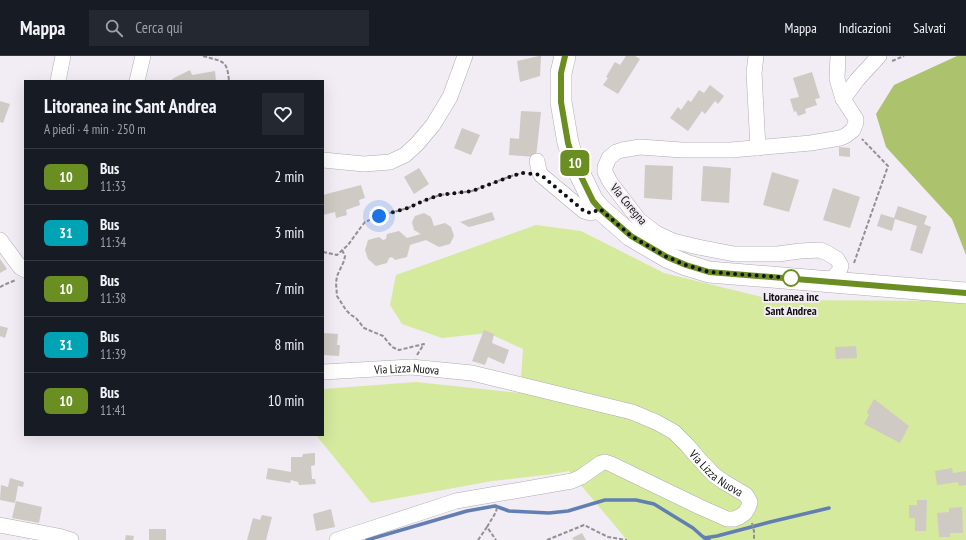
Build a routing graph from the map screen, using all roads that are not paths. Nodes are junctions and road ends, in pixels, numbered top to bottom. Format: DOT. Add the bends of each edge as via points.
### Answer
graph roads {
  1 [pos="63,56"];
  2 [pos="143,56"];
  3 [pos="465,56"];
  4 [pos="565,56"];
  5 [pos="756,56"];
  6 [pos="838,56"];
  7 [pos="879,56"];
  8 [pos="58,80"];
  9 [pos="137,80"];
  10 [pos="843,99"];
  11 [pos="758,148"];
  12 [pos="324,160"];
  13 [pos="539,168"];
  14 [pos="600,209"];
  15 [pos="0,240"];
  16 [pos="21,275"];
  17 [pos="840,282"];
  18 [pos="966,293"];
  19 [pos="324,372"];
  20 [pos="0,525"];
  21 [pos="71,540"];
  22 [pos="337,540"];
  1 -- 8 [label="street"];
  2 -- 9 [label="street"];
  3 -- 12 [label="street" via="450,96 434,125 405,155 390,162 364,164"];
  4 -- 14 [label="main road" via="561,73 561,102 568,143 585,185"];
  5 -- 11 [label="street" via="754,73"];
  6 -- 10 [label="street" via="838,79"];
  7 -- 10 [label="street"];
  10 -- 11 [label="street, Via Coregna" via="856,118 853,130 845,136 811,143"];
  11 -- 17 [label="street, Via Coregna" via="682,150 640,147 614,154 609,158 605,172 639,220 656,233 673,241 734,254 778,254 820,250 837,259 840,264"];
  13 -- 14 [label="street" via="584,211 591,213"];
  14 -- 17 [label="main road" via="631,236 667,257 709,272"];
  15 -- 16 [label="street" via="20,267"];
  17 -- 18 [label="main road"];
  19 -- 22 [label="street, Via Lizza Nuova" via="411,367 472,373 632,412 674,432 714,475 746,495 750,502 739,517 727,519 605,462 572,480 456,501"];
  20 -- 21 [label="street"];
}
